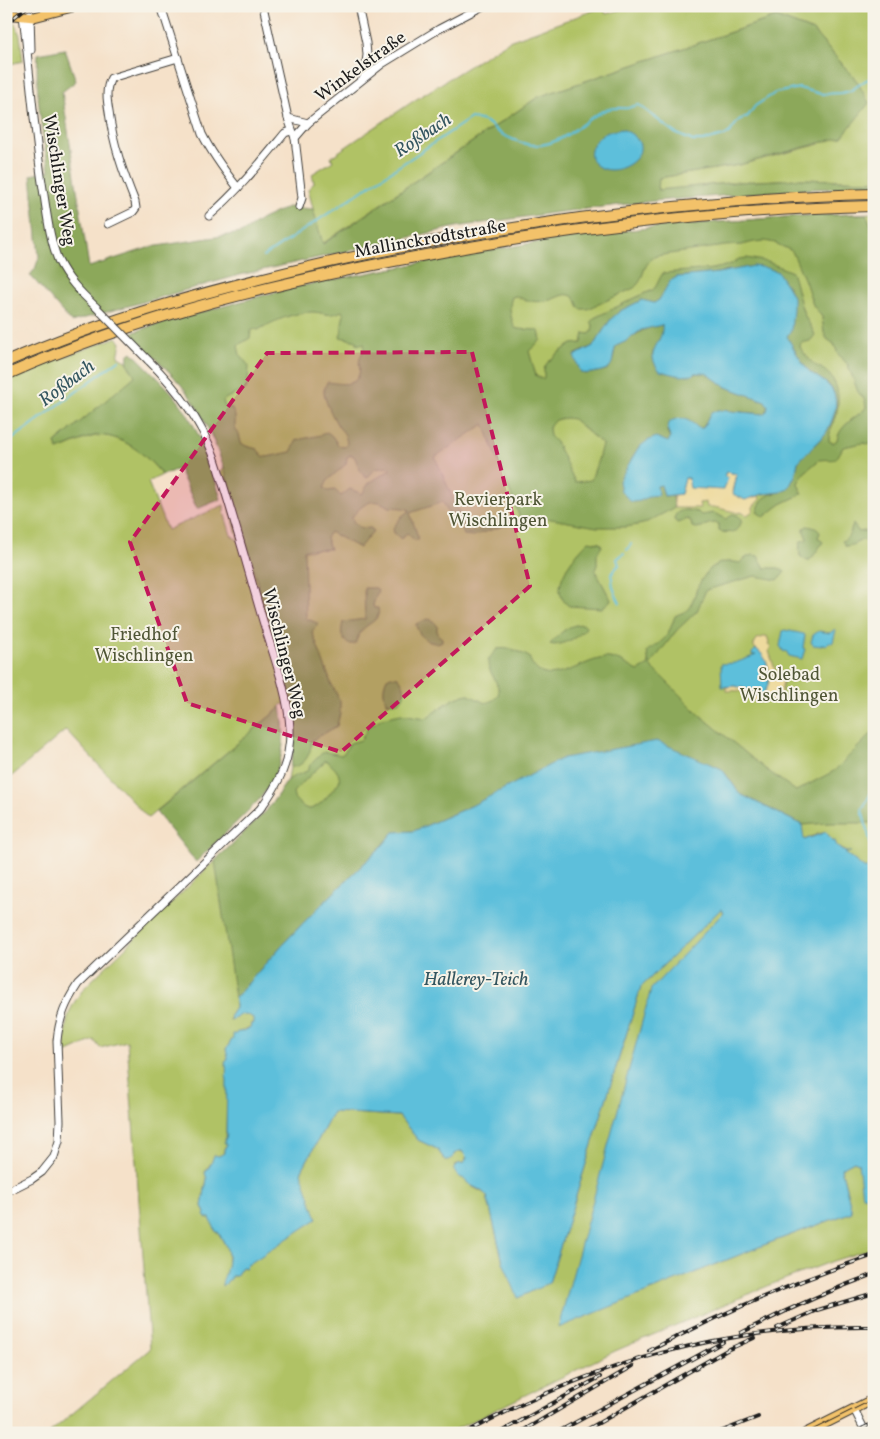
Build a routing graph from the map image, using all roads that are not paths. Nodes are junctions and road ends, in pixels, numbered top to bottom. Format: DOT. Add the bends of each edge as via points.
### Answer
graph roads {
  1 [pos="54,6"];
  2 [pos="76,6"];
  3 [pos="161,6"];
  4 [pos="263,6"];
  5 [pos="358,6"];
  6 [pos="483,6"];
  7 [pos="6,14"];
  8 [pos="28,15"];
  9 [pos="368,55"];
  10 [pos="178,58"];
  11 [pos="382,64"];
  12 [pos="364,77"];
  13 [pos="288,118"];
  14 [pos="308,123"];
  15 [pos="293,134"];
  16 [pos="238,188"];
  17 [pos="874,194"];
  18 [pos="874,206"];
  19 [pos="299,207"];
  20 [pos="209,216"];
  21 [pos="108,224"];
  22 [pos="6,362"];
  23 [pos="6,374"];
  24 [pos="6,1192"];
  25 [pos="874,1399"];
  26 [pos="854,1409"];
  27 [pos="6,1410"];
  28 [pos="8,1433"];
  29 [pos="806,1433"];
  30 [pos="866,1433"];
  1 -- 8 [label="main road"];
  2 -- 8 [label="main road" via="41,16"];
  3 -- 10 [label="street"];
  4 -- 13 [label="street"];
  5 -- 9 [label="street"];
  6 -- 11 [label="street, Winkelstraße"];
  7 -- 8 [label="main road"];
  8 -- 24 [label="street, Wischlinger Weg, bridge" via="27,60 34,124 50,232 56,252 73,283 171,384 206,436 282,686 290,728 288,751 280,777 260,809 71,994 61,1014 57,1041 59,1141 54,1156 42,1172"];
  9 -- 11 [label="street"];
  9 -- 12 [label="street"];
  10 -- 16 [label="street" via="202,134"];
  10 -- 21 [label="street" via="112,78 108,84 112,135 136,208"];
  11 -- 12 [label="street, Winkelstraße"];
  12 -- 14 [label="street, Winkelstraße"];
  13 -- 14 [label="street, Winkelstraße"];
  13 -- 15 [label="street"];
  14 -- 15 [label="street, Winkelstraße"];
  15 -- 16 [label="street, Winkelstraße" via="285,133"];
  15 -- 19 [label="street" via="302,198"];
  16 -- 20 [label="street, Winkelstraße"];
  17 -- 22 [label="highway, Mallinckrodtstraße" via="664,207 411,245 218,289 111,321"];
  18 -- 23 [label="highway, Mallinckrodtstraße" via="665,219 569,231 343,270 228,297 137,325"];
  25 -- 26 [label="main road"];
  26 -- 29 [label="main road"];
  26 -- 30 [label="street"];
  27 -- 28 [label="street"];
}
